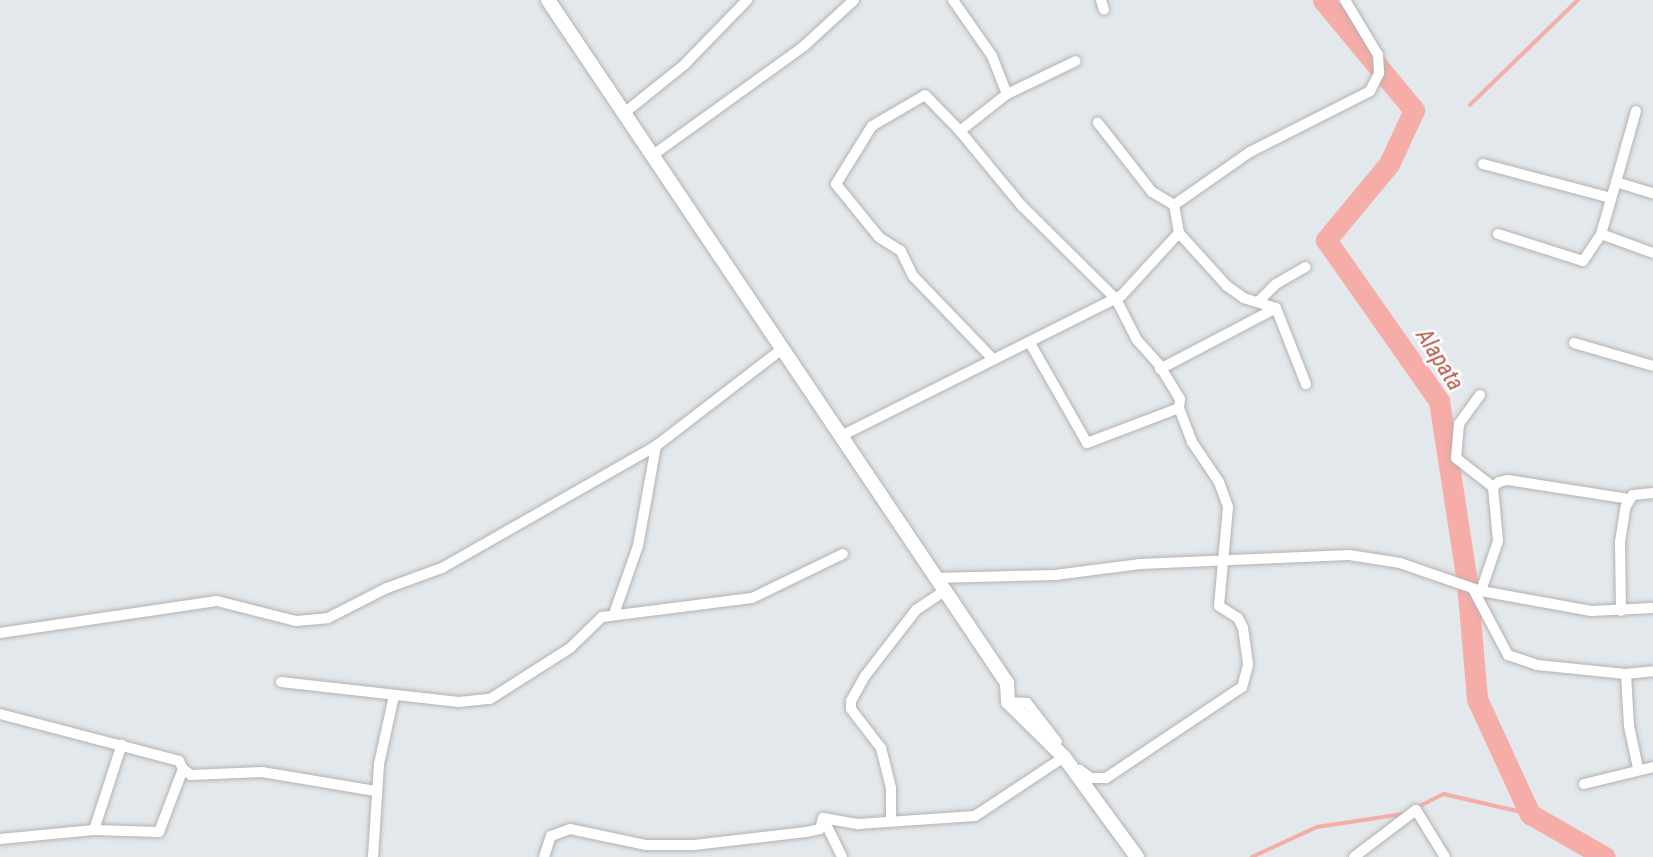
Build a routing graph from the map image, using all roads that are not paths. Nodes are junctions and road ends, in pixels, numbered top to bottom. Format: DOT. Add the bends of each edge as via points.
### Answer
graph roads {
  1 [pos="548,0"];
  2 [pos="747,0"];
  3 [pos="854,0"];
  4 [pos="953,0"];
  5 [pos="1345,0"];
  6 [pos="1076,61"];
  7 [pos="1007,94"];
  8 [pos="1636,111"];
  9 [pos="623,114"];
  10 [pos="1098,122"];
  11 [pos="960,131"];
  12 [pos="653,155"];
  13 [pos="1483,164"];
  14 [pos="1616,182"];
  15 [pos="1653,193"];
  16 [pos="1611,198"];
  17 [pos="1174,205"];
  18 [pos="1179,233"];
  19 [pos="1498,234"];
  20 [pos="1601,234"];
  21 [pos="1653,253"];
  22 [pos="1306,267"];
  23 [pos="1116,299"];
  24 [pos="1258,302"];
  25 [pos="1276,308"];
  26 [pos="1030,343"];
  27 [pos="1574,343"];
  28 [pos="782,349"];
  29 [pos="991,357"];
  30 [pos="1653,366"];
  31 [pos="1160,369"];
  32 [pos="1306,384"];
  33 [pos="1480,395"];
  34 [pos="1179,408"];
  35 [pos="843,435"];
  36 [pos="656,446"];
  37 [pos="1493,487"];
  38 [pos="1653,493"];
  39 [pos="1629,499"];
  40 [pos="843,554"];
  41 [pos="1222,561"];
  42 [pos="934,578"];
  43 [pos="1477,590"];
  44 [pos="943,592"];
  45 [pos="1653,608"];
  46 [pos="1621,611"];
  47 [pos="614,614"];
  48 [pos="0,633"];
  49 [pos="1653,671"];
  50 [pos="1626,674"];
  51 [pos="281,682"];
  52 [pos="394,696"];
  53 [pos="1008,702"];
  54 [pos="0,714"];
  55 [pos="122,744"];
  56 [pos="1064,757"];
  57 [pos="1653,767"];
  58 [pos="1638,768"];
  59 [pos="183,769"];
  60 [pos="1584,784"];
  61 [pos="375,791"];
  62 [pos="823,818"];
  63 [pos="891,820"];
  64 [pos="94,830"];
  65 [pos="0,839"];
  66 [pos="373,857"];
  67 [pos="544,857"];
  68 [pos="842,857"];
  69 [pos="1137,857"];
  70 [pos="1354,857"];
  71 [pos="1445,857"];
  1 -- 9 [label="main road"];
  2 -- 9 [label="street" via="684,65"];
  3 -- 12 [label="street" via="747,90"];
  4 -- 7 [label="street" via="992,56"];
  5 -- 17 [label="street" via="1378,55 1380,73 1370,91 1251,152"];
  6 -- 7 [label="street"];
  7 -- 11 [label="street"];
  8 -- 14 [label="street"];
  9 -- 12 [label="main road"];
  10 -- 17 [label="street" via="1152,192"];
  11 -- 23 [label="street" via="1021,205"];
  11 -- 29 [label="street" via="925,95 872,126 836,184 879,237 901,251 913,276"];
  12 -- 28 [label="main road"];
  13 -- 16 [label="street"];
  14 -- 15 [label="street"];
  14 -- 16 [label="street"];
  16 -- 20 [label="street"];
  17 -- 18 [label="street"];
  18 -- 23 [label="street"];
  18 -- 24 [label="street" via="1227,285"];
  19 -- 20 [label="street" via="1583,261"];
  20 -- 21 [label="street"];
  22 -- 24 [label="street" via="1276,284"];
  23 -- 26 [label="street"];
  23 -- 31 [label="street" via="1137,340"];
  24 -- 25 [label="street"];
  25 -- 31 [label="street"];
  25 -- 32 [label="street"];
  26 -- 29 [label="street"];
  26 -- 34 [label="street" via="1087,443"];
  27 -- 30 [label="street"];
  28 -- 35 [label="main road"];
  28 -- 36 [label="street"];
  29 -- 35 [label="street"];
  31 -- 34 [label="street" via="1180,399"];
  33 -- 37 [label="street" via="1459,424 1456,458"];
  34 -- 41 [label="street" via="1228,507"];
  35 -- 42 [label="main road"];
  36 -- 47 [label="street" via="638,546"];
  36 -- 48 [label="street" via="442,568 387,587 328,618 296,621 217,601"];
  37 -- 39 [label="street" via="1508,480"];
  37 -- 43 [label="street" via="1499,541"];
  38 -- 39 [label="street"];
  39 -- 46 [label="street" via="1620,542"];
  40 -- 47 [label="street" via="752,598 714,606"];
  41 -- 42 [label="street" via="1112,566 1055,575"];
  41 -- 43 [label="street" via="1349,555 1400,563"];
  41 -- 53 [label="street" via="1219,606 1238,618 1243,628 1248,665 1242,687 1143,757 1106,778 1084,776 1027,703"];
  42 -- 44 [label="main road"];
  43 -- 46 [label="street" via="1591,611"];
  43 -- 50 [label="street" via="1508,655 1537,665"];
  44 -- 53 [label="main road" via="1007,683"];
  44 -- 63 [label="street" via="916,610 865,676 852,701 851,709 881,748 891,788"];
  45 -- 46 [label="street"];
  47 -- 52 [label="street" via="602,617 570,648 490,699 458,702"];
  49 -- 50 [label="street"];
  50 -- 58 [label="street"];
  51 -- 52 [label="street"];
  52 -- 61 [label="street"];
  53 -- 56 [label="main road"];
  54 -- 55 [label="street"];
  55 -- 59 [label="street" via="178,759"];
  55 -- 64 [label="street"];
  56 -- 63 [label="street" via="983,813"];
  56 -- 69 [label="main road"];
  57 -- 58 [label="street"];
  58 -- 60 [label="street"];
  59 -- 61 [label="street" via="191,775 262,772"];
  59 -- 64 [label="street" via="157,834"];
  61 -- 66 [label="street"];
  62 -- 63 [label="street" via="841,824"];
  62 -- 67 [label="street" via="820,829 806,832 694,845 646,845 570,828 551,836"];
  62 -- 68 [label="street"];
  64 -- 65 [label="street"];
  70 -- 71 [label="street" via="1416,810"];
}
